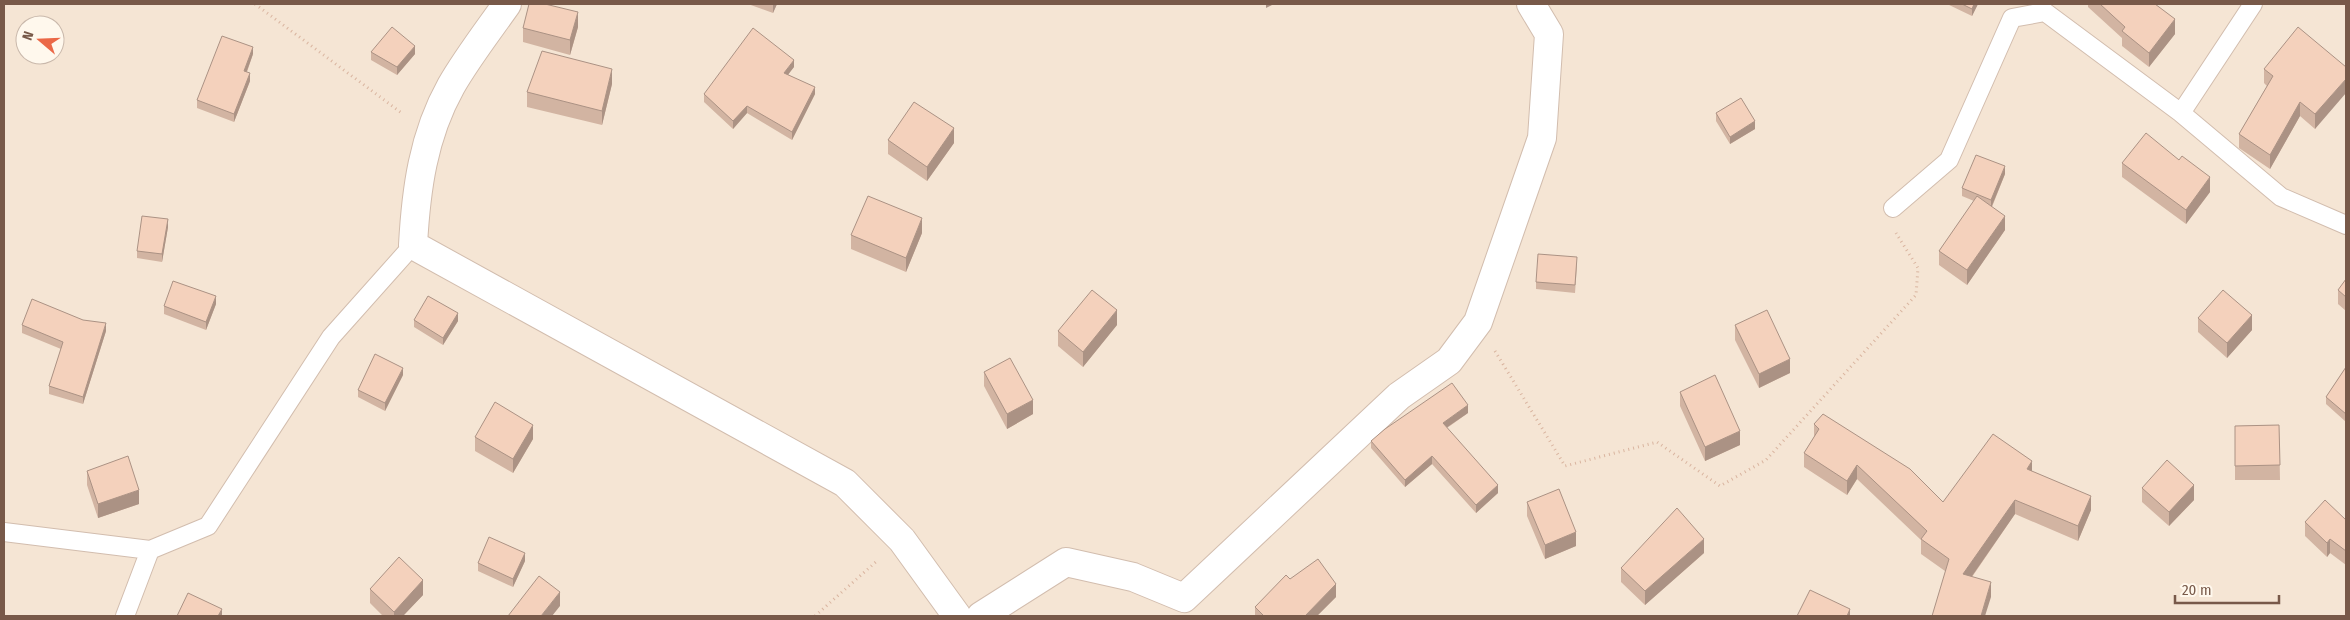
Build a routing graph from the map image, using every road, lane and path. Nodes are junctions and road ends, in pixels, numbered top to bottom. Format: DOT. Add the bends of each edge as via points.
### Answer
graph roads {
  1 [pos="255,4"];
  2 [pos="507,4"];
  3 [pos="1531,4"];
  4 [pos="2253,4"];
  5 [pos="2181,113"];
  6 [pos="430,133"];
  7 [pos="1893,208"];
  8 [pos="2346,225"];
  9 [pos="413,245"];
  10 [pos="1478,322"];
  11 [pos="4,532"];
  12 [pos="902,540"];
  13 [pos="150,550"];
  14 [pos="125,616"];
  15 [pos="815,616"];
  16 [pos="957,616"];
  17 [pos="981,616"];
  1 -- 6 [label="path"];
  2 -- 6 [label="street" via="451,86"];
  3 -- 10 [label="street" via="1549,34 1542,138"];
  4 -- 5 [label="lane"];
  5 -- 7 [label="lane" via="2045,12 2012,18 1949,160"];
  5 -- 8 [label="lane" via="2281,196"];
  6 -- 9 [label="street" via="416,192"];
  7 -- 10 [label="path" via="1896,233 1918,268 1916,295 1766,460 1720,486 1657,442 1565,466"];
  9 -- 12 [label="street" via="845,483"];
  9 -- 13 [label="lane" via="331,336 208,526"];
  10 -- 17 [label="street" via="1449,361 1399,396 1184,598 1133,577 1066,562"];
  11 -- 13 [label="lane"];
  12 -- 15 [label="path"];
  12 -- 16 [label="street"];
  13 -- 14 [label="lane"];
}
